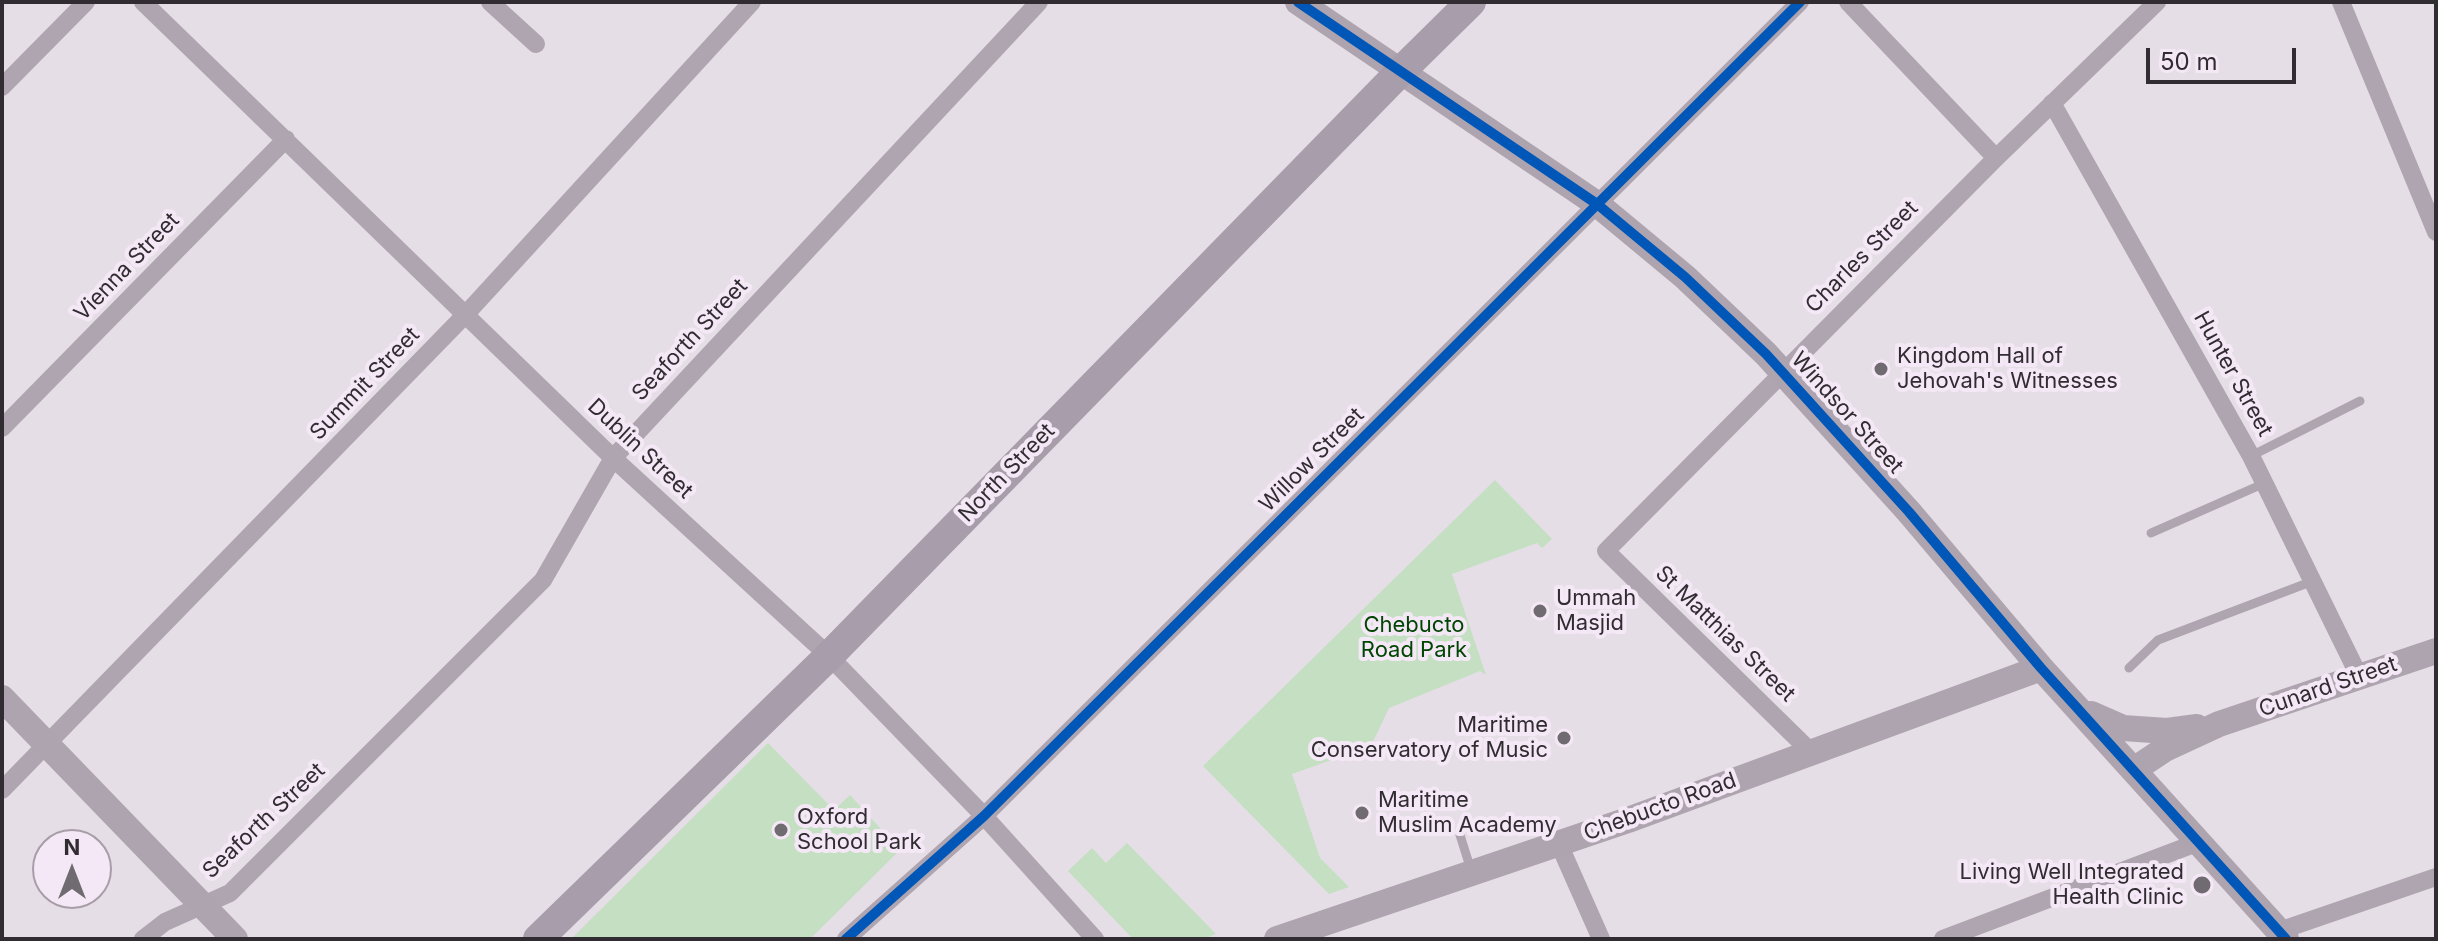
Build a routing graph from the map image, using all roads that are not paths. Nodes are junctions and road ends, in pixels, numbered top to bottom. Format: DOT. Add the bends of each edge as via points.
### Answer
graph roads {
  1 [pos="86,2"];
  2 [pos="143,2"];
  3 [pos="490,2"];
  4 [pos="752,2"];
  5 [pos="1039,2"];
  6 [pos="1298,2"];
  7 [pos="1471,2"];
  8 [pos="1800,2"];
  9 [pos="1848,2"];
  10 [pos="2157,2"];
  11 [pos="2341,2"];
  12 [pos="536,44"];
  13 [pos="1401,71"];
  14 [pos="2,87"];
  15 [pos="2052,103"];
  16 [pos="286,139"];
  17 [pos="1996,158"];
  18 [pos="1597,204"];
  19 [pos="2436,232"];
  20 [pos="466,314"];
  21 [pos="1782,371"];
  22 [pos="2360,401"];
  23 [pos="2,428"];
  24 [pos="2251,456"];
  25 [pos="613,458"];
  26 [pos="2265,483"];
  27 [pos="2151,533"];
  28 [pos="1606,551"];
  29 [pos="2313,581"];
  30 [pos="2436,651"];
  31 [pos="829,656"];
  32 [pos="2041,668"];
  33 [pos="2129,668"];
  34 [pos="2359,676"];
  35 [pos="2,698"];
  36 [pos="2080,709"];
  37 [pos="2219,724"];
  38 [pos="48,745"];
  39 [pos="1810,751"];
  40 [pos="2135,769"];
  41 [pos="2,790"];
  42 [pos="984,816"];
  43 [pos="1460,835"];
  44 [pos="2199,842"];
  45 [pos="1559,844"];
  46 [pos="1472,873"];
  47 [pos="2436,877"];
  48 [pos="204,907"];
  49 [pos="2282,935"];
  50 [pos="143,939"];
  51 [pos="235,939"];
  52 [pos="538,939"];
  53 [pos="846,939"];
  54 [pos="1095,939"];
  55 [pos="1277,939"];
  56 [pos="1601,939"];
  57 [pos="1943,939"];
  1 -- 14 [label="street"];
  2 -- 16 [label="street, Dublin Street"];
  3 -- 12 [label="street"];
  4 -- 20 [label="street, Summit Street"];
  5 -- 25 [label="street, Seaforth Street"];
  6 -- 13 [label="street, Windsor Street"];
  7 -- 13 [label="main road, North Street"];
  8 -- 18 [label="street, Willow Street"];
  9 -- 17 [label="street"];
  10 -- 15 [label="street, Charles Street"];
  11 -- 19 [label="street"];
  13 -- 18 [label="street, Windsor Street"];
  13 -- 31 [label="main road, North Street"];
  15 -- 17 [label="street, Charles Street"];
  15 -- 24 [label="street, Hunter Street"];
  16 -- 20 [label="street, Dublin Street"];
  16 -- 23 [label="street, Vienna Street"];
  17 -- 21 [label="street, Charles Street"];
  18 -- 21 [label="street, Windsor Street" via="1685,277"];
  18 -- 42 [label="street, Willow Street"];
  20 -- 25 [label="street, Dublin Street"];
  20 -- 38 [label="street, Summit Street"];
  21 -- 28 [label="street, Charles Street"];
  21 -- 32 [label="street, Windsor Street"];
  22 -- 24 [label="lane"];
  24 -- 26 [label="street, Hunter Street"];
  25 -- 31 [label="street, Dublin Street"];
  25 -- 48 [label="street, Seaforth Street" via="543,580 230,893"];
  26 -- 27 [label="lane"];
  26 -- 29 [label="street, Hunter Street"];
  28 -- 39 [label="street, St Matthias Street"];
  29 -- 33 [label="lane" via="2158,640"];
  29 -- 34 [label="street, Hunter Street"];
  30 -- 34 [label="street, Cunard Street"];
  31 -- 42 [label="street, Dublin Street"];
  31 -- 52 [label="main road, North Street"];
  32 -- 36 [label="street, Windsor Street"];
  32 -- 39 [label="street, Chebucto Road"];
  34 -- 37 [label="street, Cunard Street"];
  35 -- 38 [label="street"];
  36 -- 37 [label="street, Cunard Street" via="2123,728 2167,731"];
  36 -- 40 [label="street, Windsor Street"];
  37 -- 40 [label="street, Cunard Street"];
  38 -- 41 [label="street, Summit Street"];
  38 -- 48 [label="street"];
  39 -- 45 [label="street, Chebucto Road"];
  40 -- 44 [label="street, Windsor Street"];
  42 -- 53 [label="street, Willow Street"];
  42 -- 54 [label="street, Dublin Street"];
  43 -- 46 [label="lane"];
  44 -- 49 [label="street, Windsor Street"];
  44 -- 57 [label="street"];
  45 -- 46 [label="street, Chebucto Road"];
  45 -- 56 [label="street"];
  46 -- 55 [label="street, Chebucto Road"];
  47 -- 49 [label="street"];
  48 -- 50 [label="street, Seaforth Street" via="165,922"];
  48 -- 51 [label="street"];
}
